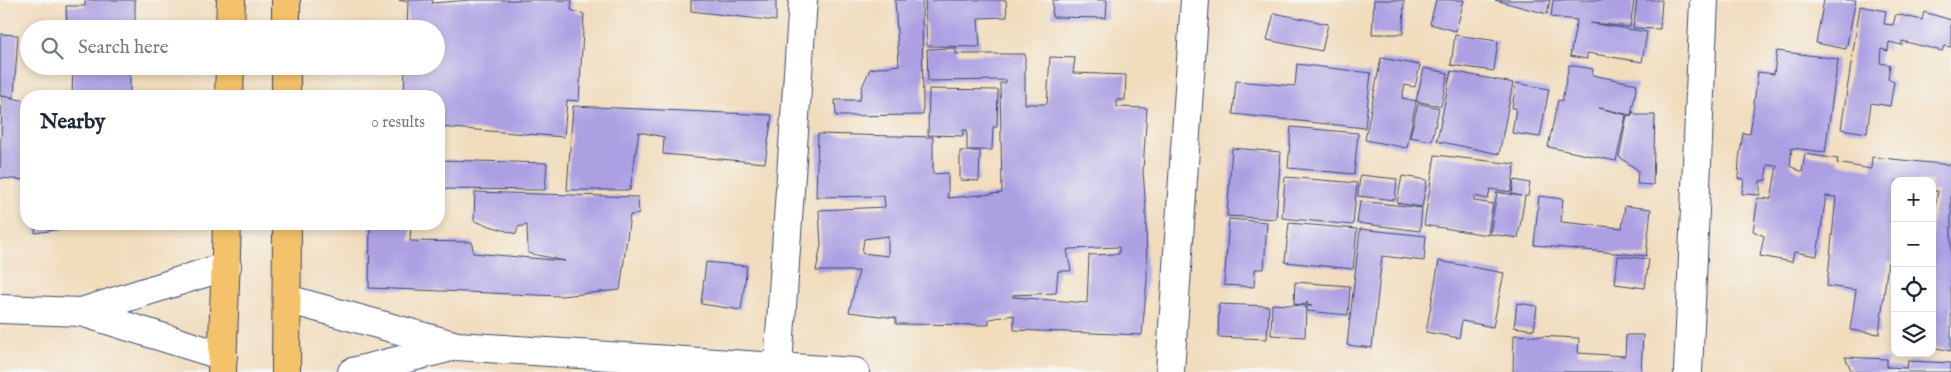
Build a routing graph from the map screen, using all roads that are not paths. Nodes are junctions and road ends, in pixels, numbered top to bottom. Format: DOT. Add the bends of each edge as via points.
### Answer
graph roads {
  1 [pos="230,0"];
  2 [pos="286,0"];
  3 [pos="803,0"];
  4 [pos="1196,0"];
  5 [pos="1704,0"];
  6 [pos="230,20"];
  7 [pos="286,20"];
  8 [pos="230,75"];
  9 [pos="286,75"];
  10 [pos="229,90"];
  11 [pos="286,90"];
  12 [pos="227,230"];
  13 [pos="287,230"];
  14 [pos="227,266"];
  15 [pos="287,299"];
  16 [pos="0,309"];
  17 [pos="81,312"];
  18 [pos="457,346"];
  19 [pos="222,364"];
  20 [pos="778,366"];
  21 [pos="286,372"];
  22 [pos="352,372"];
  23 [pos="855,372"];
  24 [pos="1170,372"];
  25 [pos="1688,372"];
  1 -- 6 [label="main road"];
  2 -- 7 [label="main road"];
  3 -- 20 [label="street"];
  4 -- 24 [label="street"];
  5 -- 25 [label="street"];
  8 -- 10 [label="main road"];
  9 -- 11 [label="main road"];
  12 -- 14 [label="main road"];
  13 -- 15 [label="main road"];
  14 -- 17 [label="street"];
  14 -- 19 [label="main road"];
  15 -- 18 [label="street"];
  15 -- 21 [label="main road"];
  16 -- 17 [label="street"];
  17 -- 19 [label="street"];
  18 -- 20 [label="street"];
  18 -- 22 [label="street"];
  20 -- 23 [label="street"];
}
